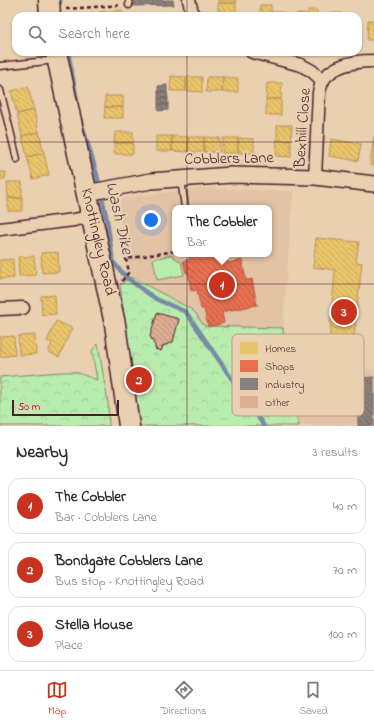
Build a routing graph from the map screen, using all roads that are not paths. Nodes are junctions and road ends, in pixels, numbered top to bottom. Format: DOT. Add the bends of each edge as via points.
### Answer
graph roads {
  1 [pos="190,0"];
  2 [pos="192,12"];
  3 [pos="57,56"];
  4 [pos="267,56"];
  5 [pos="374,61"];
  6 [pos="0,66"];
  7 [pos="322,81"];
  8 [pos="0,90"];
  9 [pos="17,159"];
  10 [pos="315,177"];
  11 [pos="181,178"];
  12 [pos="374,184"];
  13 [pos="97,191"];
  14 [pos="185,205"];
  15 [pos="92,216"];
  16 [pos="0,229"];
  17 [pos="22,308"];
  18 [pos="0,309"];
  19 [pos="129,426"];
  1 -- 2 [label="street"];
  3 -- 6 [label="lane, Knottingley Road"];
  3 -- 13 [label="highway, Knottingley Road"];
  4 -- 7 [label="street, Bexhill Close" via="301,65"];
  5 -- 7 [label="street, Bexhill Close" via="342,65"];
  7 -- 10 [label="street, Bexhill Close" via="319,92"];
  8 -- 9 [label="lane"];
  10 -- 11 [label="street, Cobblers Lane" via="231,175"];
  10 -- 12 [label="street, Cobblers Lane"];
  11 -- 13 [label="street, Cobblers Lane"];
  11 -- 14 [label="lane"];
  13 -- 15 [label="highway, Knottingley Road"];
  15 -- 16 [label="street"];
  15 -- 19 [label="highway, Knottingley Road" via="116,324"];
  17 -- 18 [label="street"];
}
